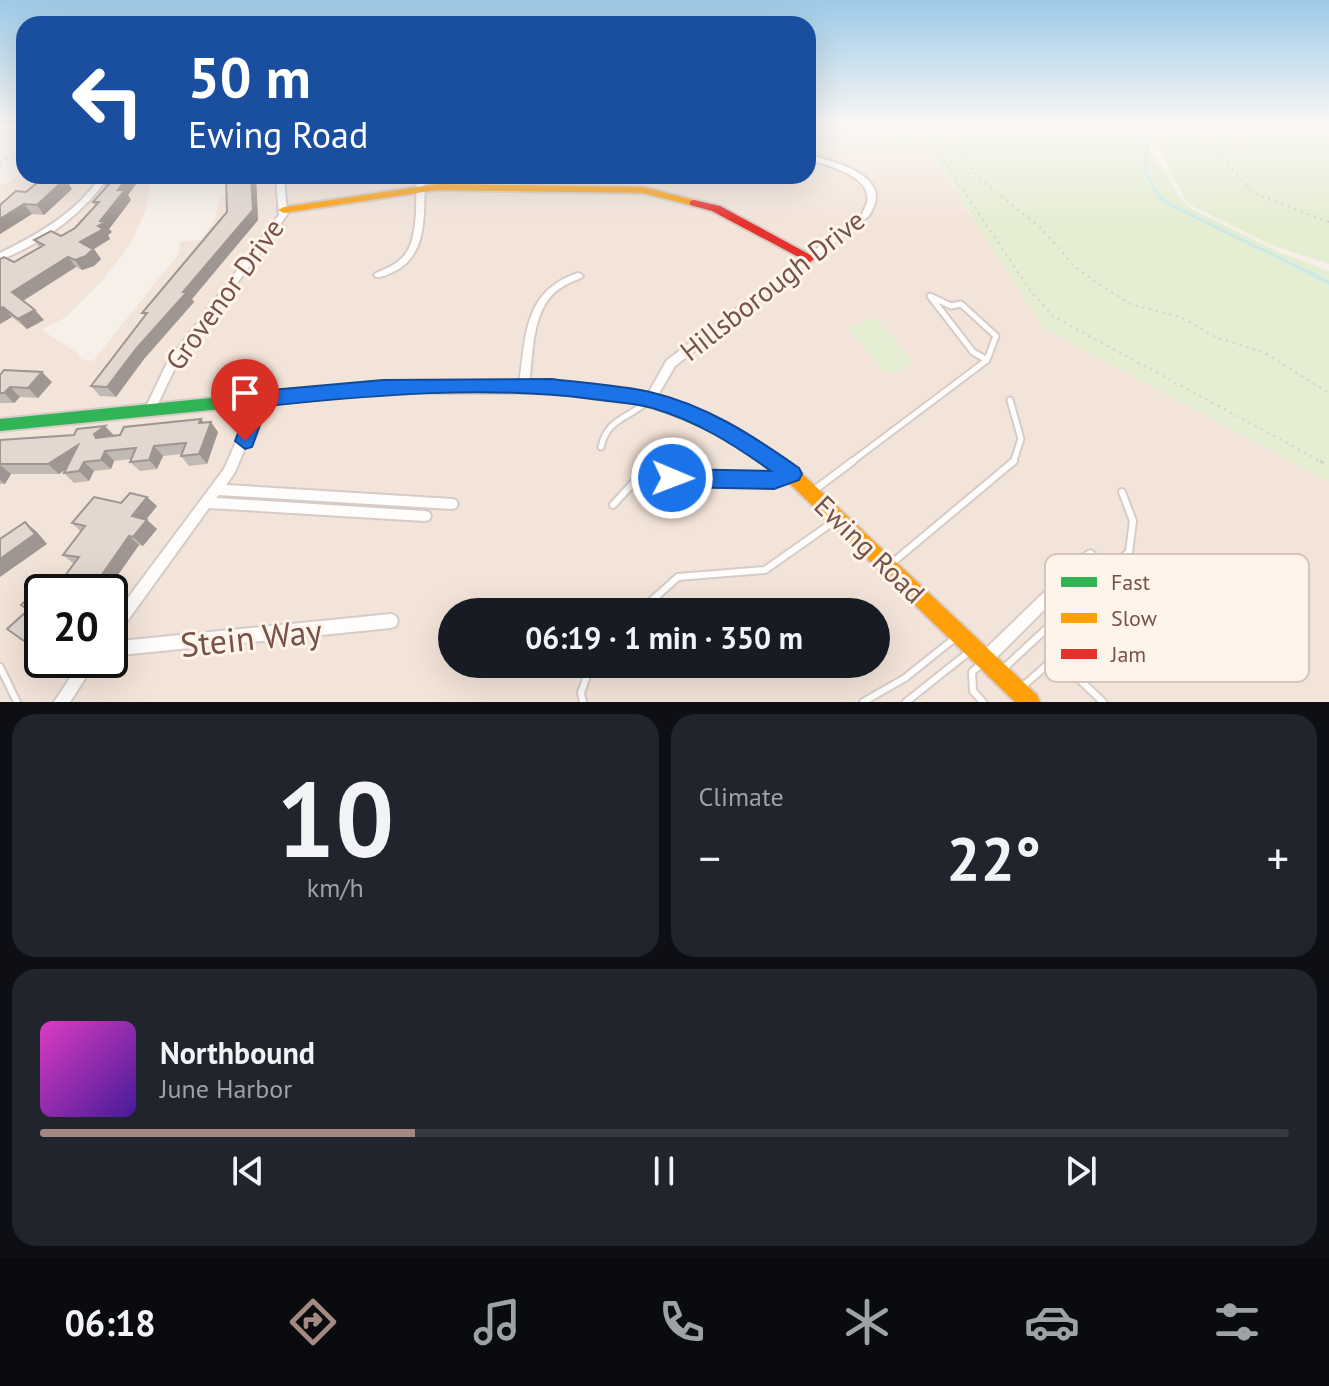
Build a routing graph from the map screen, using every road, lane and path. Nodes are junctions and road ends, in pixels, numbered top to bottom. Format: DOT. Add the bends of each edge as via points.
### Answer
graph roads {
  1 [pos="942,158"];
  2 [pos="966,158"];
  3 [pos="1223,158"];
  4 [pos="816,160"];
  5 [pos="98,184"];
  6 [pos="281,184"];
  7 [pos="410,184"];
  8 [pos="420,184"];
  9 [pos="480,184"];
  10 [pos="284,210"];
  11 [pos="1329,222"];
  12 [pos="0,257"];
  13 [pos="810,258"];
  14 [pos="379,275"];
  15 [pos="578,276"];
  16 [pos="987,360"];
  17 [pos="524,386"];
  18 [pos="1329,393"];
  19 [pos="260,399"];
  20 [pos="650,399"];
  21 [pos="1010,400"];
  22 [pos="150,409"];
  23 [pos="0,425"];
  24 [pos="601,447"];
  25 [pos="1329,466"];
  26 [pos="791,474"];
  27 [pos="217,490"];
  28 [pos="812,491"];
  29 [pos="1122,492"];
  30 [pos="207,503"];
  31 [pos="452,504"];
  32 [pos="613,505"];
  33 [pos="425,516"];
  34 [pos="840,517"];
  35 [pos="1127,554"];
  36 [pos="888,567"];
  37 [pos="655,598"];
  38 [pos="1045,600"];
  39 [pos="128,609"];
  40 [pos="391,621"];
  41 [pos="1045,630"];
  42 [pos="959,635"];
  43 [pos="128,647"];
  44 [pos="973,649"];
  45 [pos="985,659"];
  46 [pos="0,667"];
  47 [pos="1045,667"];
  48 [pos="999,673"];
  49 [pos="78,678"];
  50 [pos="586,678"];
  51 [pos="1082,682"];
  52 [pos="1019,690"];
  53 [pos="17,702"];
  54 [pos="61,702"];
  55 [pos="583,702"];
  56 [pos="863,702"];
  57 [pos="906,702"];
  58 [pos="983,702"];
  59 [pos="1030,702"];
  60 [pos="1103,702"];
  1 -- 25 [label="path" via="1032,293 1054,317"];
  2 -- 18 [label="path" via="988,187 1041,228 1073,265 1130,304 1181,317 1234,345 1265,353"];
  3 -- 11 [label="path" via="1253,193"];
  4 -- 13 [label="street, Hillsborough Drive" via="864,180 873,205"];
  5 -- 12 [label="street" via="72,213"];
  6 -- 10 [label="street, Grovenor Drive"];
  7 -- 10 [label="street"];
  8 -- 14 [label="street" via="413,253 403,265"];
  9 -- 13 [label="street" via="672,195 729,214"];
  10 -- 22 [label="street, Grovenor Drive" via="171,366"];
  13 -- 20 [label="street, Hillsborough Drive" via="671,363"];
  15 -- 17 [label="street" via="550,289 539,303"];
  16 -- 16 [label="lane" via="996,336 961,304 951,306 930,296 973,352"];
  16 -- 28 [label="lane"];
  17 -- 19 [label="street, Ewing Road" via="383,387"];
  17 -- 20 [label="street, Ewing Road"];
  19 -- 22 [label="street, Ewing Road"];
  19 -- 27 [label="street" via="245,441"];
  20 -- 24 [label="lane" via="642,409 612,421 603,431"];
  20 -- 26 [label="street, Ewing Road" via="733,433"];
  21 -- 36 [label="lane" via="1022,429 1022,449 1014,462"];
  22 -- 23 [label="street, Ewing Road"];
  26 -- 28 [label="street, Ewing Road"];
  26 -- 32 [label="lane" via="774,480 635,481"];
  27 -- 30 [label="street"];
  27 -- 31 [label="street"];
  28 -- 34 [label="street, Ewing Road"];
  29 -- 35 [label="lane" via="1133,509 1133,540"];
  30 -- 33 [label="street"];
  30 -- 39 [label="street"];
  34 -- 36 [label="street, Ewing Road"];
  34 -- 37 [label="lane" via="765,570 678,577"];
  36 -- 42 [label="street, Ewing Road"];
  38 -- 45 [label="street"];
  40 -- 43 [label="street, Stein Way"];
  41 -- 48 [label="lane"];
  42 -- 44 [label="street, Ewing Road"];
  42 -- 56 [label="lane" via="905,678"];
  44 -- 45 [label="street, Ewing Road"];
  44 -- 57 [label="lane"];
  45 -- 48 [label="street, Ewing Road"];
  45 -- 58 [label="lane" via="972,672 973,691"];
  46 -- 53 [label="lane"];
  47 -- 52 [label="lane"];
  48 -- 52 [label="street, Ewing Road"];
  49 -- 54 [label="street"];
  50 -- 55 [label="lane"];
  51 -- 60 [label="lane"];
  52 -- 59 [label="street, Ewing Road"];
}
